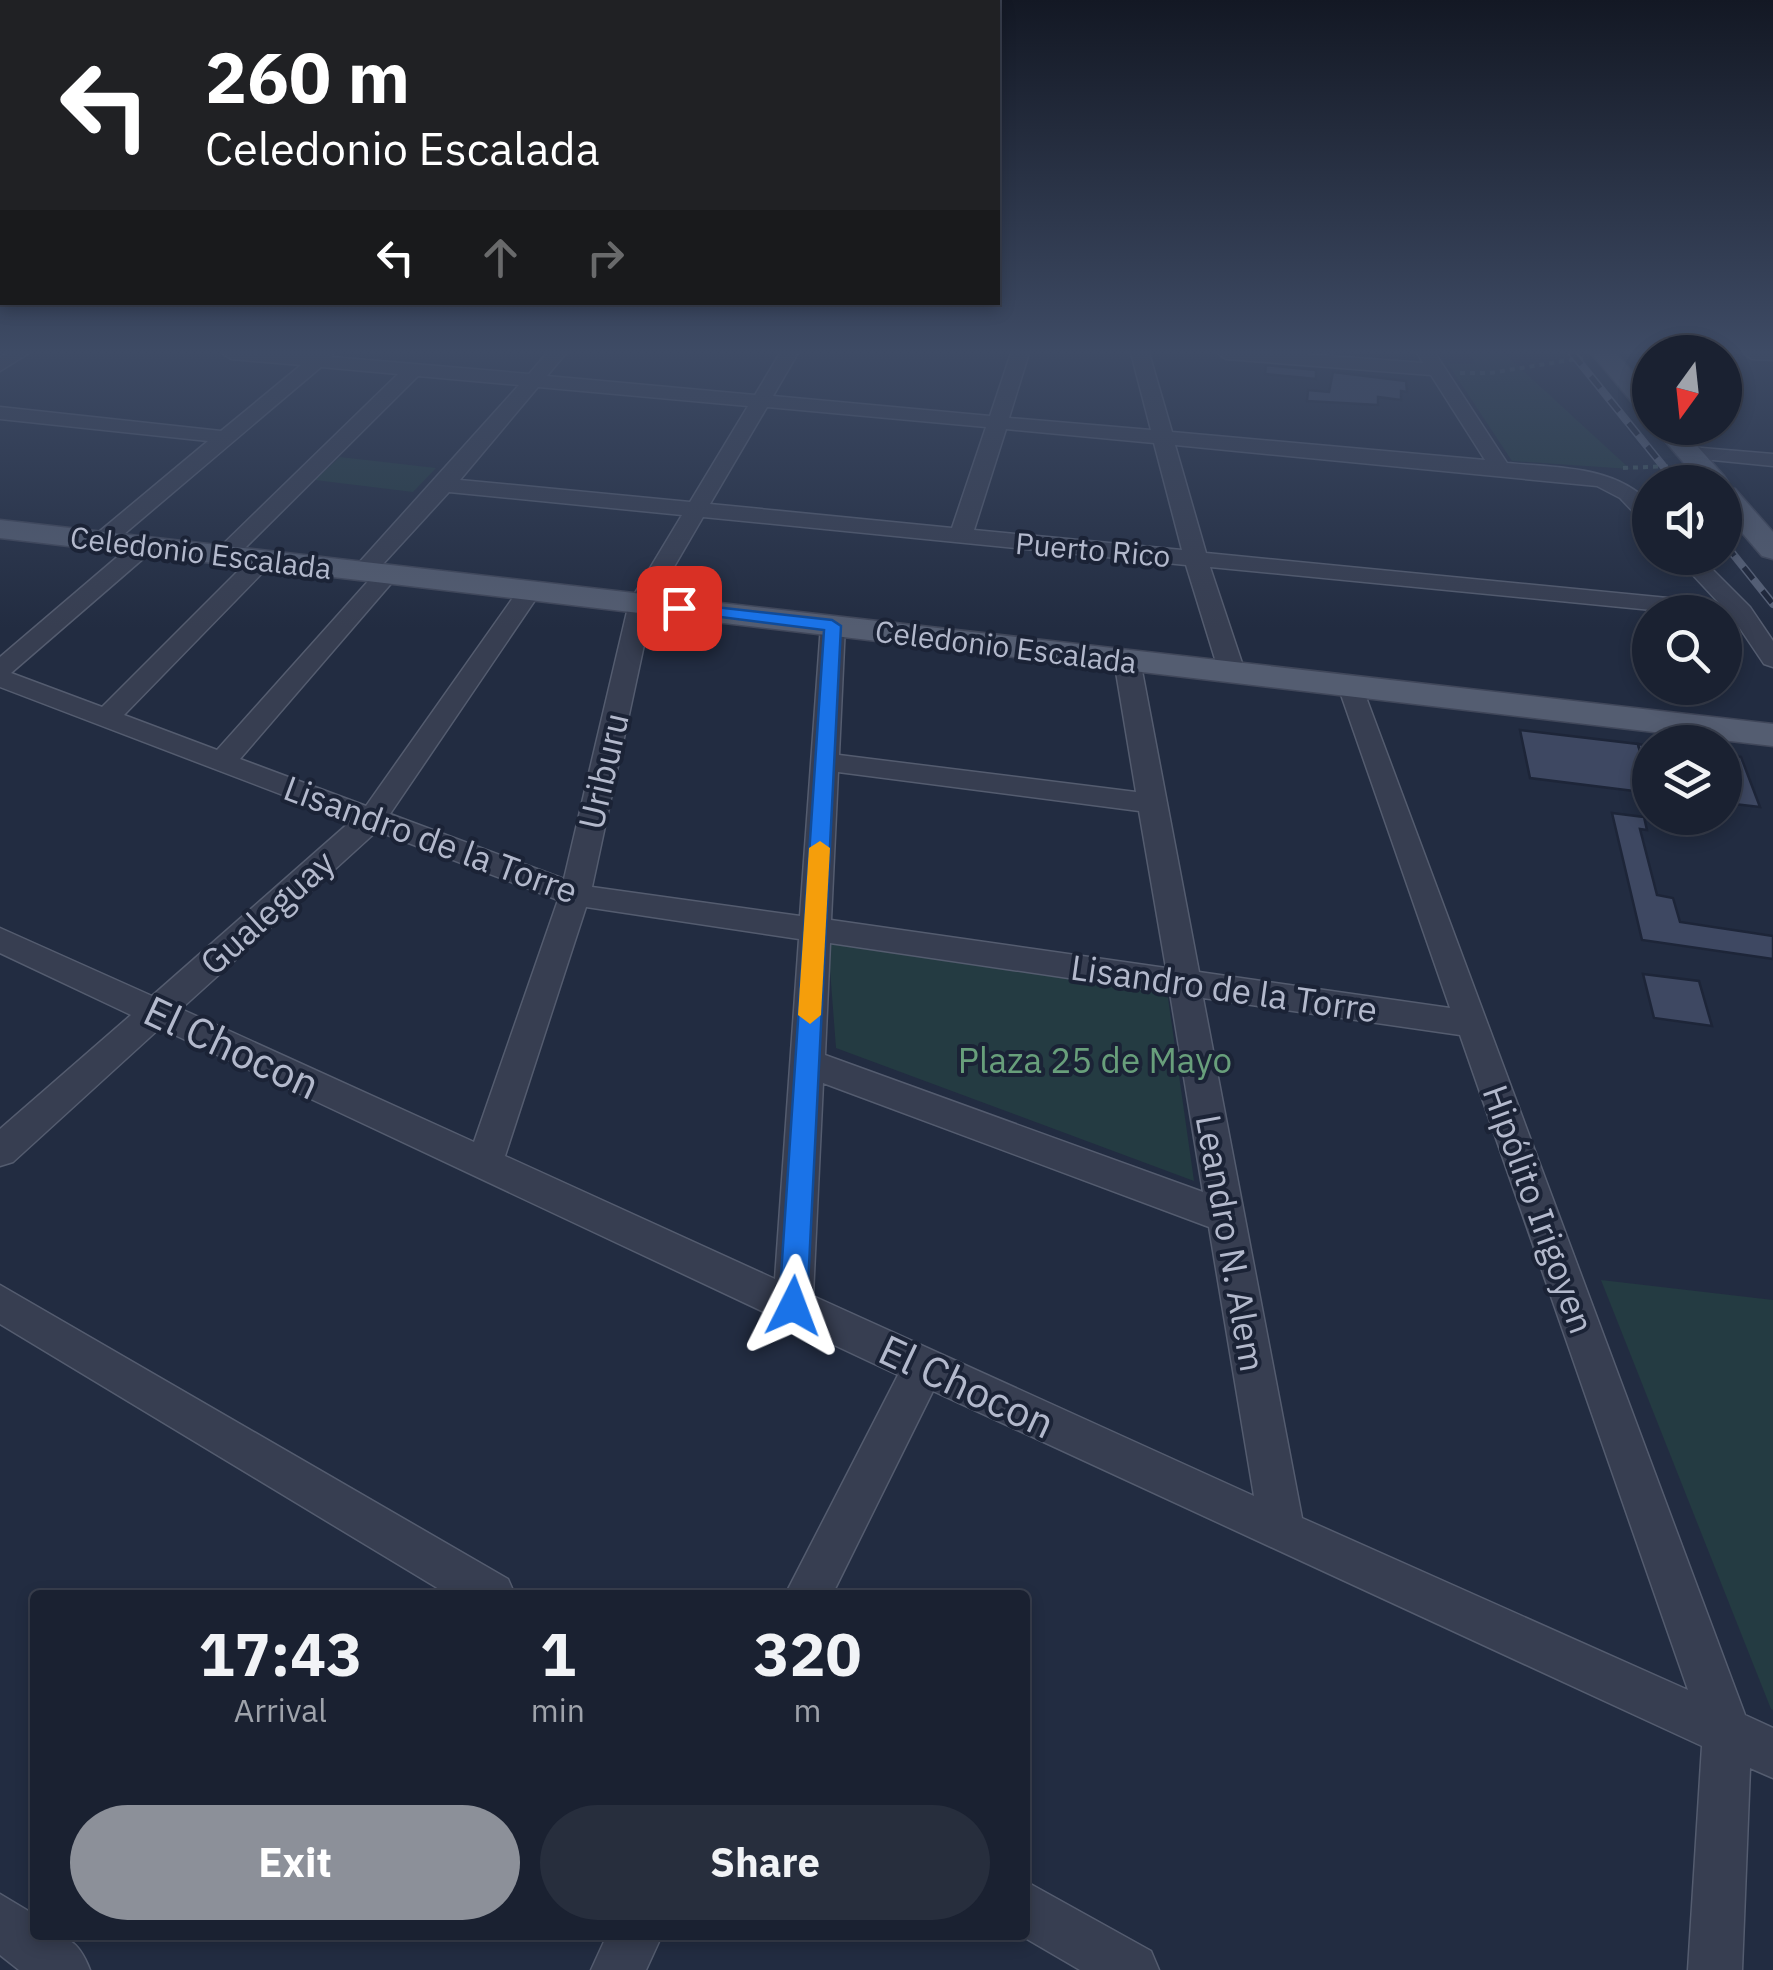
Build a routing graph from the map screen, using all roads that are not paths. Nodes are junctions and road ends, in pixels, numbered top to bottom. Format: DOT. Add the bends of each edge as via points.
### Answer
graph roads {
  1 [pos="215,445"];
  2 [pos="337,445"];
  3 [pos="478,445"];
  4 [pos="734,445"];
  5 [pos="992,445"];
  6 [pos="1164,445"];
  7 [pos="1248,445"];
  8 [pos="1485,445"];
  9 [pos="1683,445"];
  10 [pos="1690,453"];
  11 [pos="1773,460"];
  12 [pos="1700,465"];
  13 [pos="1500,468"];
  14 [pos="444,485"];
  15 [pos="1632,497"];
  16 [pos="698,508"];
  17 [pos="1742,514"];
  18 [pos="1,530"];
  19 [pos="961,536"];
  20 [pos="102,541"];
  21 [pos="144,546"];
  22 [pos="1773,550"];
  23 [pos="225,555"];
  24 [pos="1196,558"];
  25 [pos="262,560"];
  26 [pos="375,572"];
  27 [pos="1706,575"];
  28 [pos="530,590"];
  29 [pos="1725,595"];
  30 [pos="1632,601"];
  31 [pos="640,603"];
  32 [pos="1742,613"];
  33 [pos="832,626"];
  34 [pos="1773,658"];
  35 [pos="1127,660"];
  36 [pos="0,670"];
  37 [pos="1232,672"];
  38 [pos="0,678"];
  39 [pos="1352,686"];
  40 [pos="106,718"];
  41 [pos="1773,734"];
  42 [pos="222,762"];
  43 [pos="825,762"];
  44 [pos="1152,803"];
  45 [pos="372,819"];
  46 [pos="575,895"];
  47 [pos="815,930"];
  48 [pos="0,940"];
  49 [pos="1184,982"];
  50 [pos="156,1011"];
  51 [pos="1472,1024"];
  52 [pos="807,1063"];
  53 [pos="0,1151"];
  54 [pos="484,1164"];
  55 [pos="1226,1217"];
  56 [pos="0,1303"];
  57 [pos="793,1306"];
  58 [pos="924,1366"];
  59 [pos="1282,1532"];
  60 [pos="484,1590"];
  61 [pos="811,1590"];
  62 [pos="1727,1732"];
  63 [pos="1773,1754"];
  64 [pos="1030,1911"];
  65 [pos="0,1922"];
  66 [pos="633,1940"];
  67 [pos="63,1970"];
  68 [pos="618,1970"];
  69 [pos="1132,1970"];
  70 [pos="1715,1970"];
  1 -- 20 [label="street"];
  2 -- 23 [label="street"];
  3 -- 14 [label="street"];
  4 -- 16 [label="street, Uriburu"];
  5 -- 19 [label="street"];
  6 -- 24 [label="street"];
  7 -- 13 [label="street"];
  8 -- 13 [label="street"];
  9 -- 10 [label="main road"];
  10 -- 11 [label="street"];
  10 -- 12 [label="main road"];
  13 -- 15 [label="street" via="1602,480"];
  14 -- 16 [label="street, Puerto Rico"];
  14 -- 26 [label="street"];
  16 -- 19 [label="street, Puerto Rico"];
  16 -- 31 [label="street, Uriburu"];
  17 -- 22 [label="main road"];
  18 -- 20 [label="main road, Celedonio Escalada"];
  19 -- 24 [label="street, Puerto Rico"];
  20 -- 21 [label="main road, Celedonio Escalada"];
  21 -- 23 [label="main road, Celedonio Escalada"];
  21 -- 36 [label="street"];
  23 -- 25 [label="main road, Celedonio Escalada"];
  24 -- 30 [label="street, Puerto Rico"];
  24 -- 37 [label="street"];
  25 -- 26 [label="main road, Celedonio Escalada"];
  25 -- 40 [label="street"];
  26 -- 28 [label="main road, Celedonio Escalada"];
  26 -- 42 [label="street"];
  27 -- 29 [label="street"];
  28 -- 31 [label="main road, Celedonio Escalada"];
  28 -- 45 [label="street, Gualeguay"];
  31 -- 33 [label="main road, Celedonio Escalada"];
  31 -- 46 [label="street, Uriburu"];
  32 -- 34 [label="street"];
  33 -- 35 [label="main road, Celedonio Escalada"];
  33 -- 43 [label="street"];
  35 -- 37 [label="main road, Celedonio Escalada"];
  35 -- 44 [label="street, Leandro N. Alem"];
  37 -- 39 [label="main road, Celedonio Escalada"];
  38 -- 40 [label="street, Lisandro de la Torre"];
  39 -- 41 [label="main road, Celedonio Escalada"];
  39 -- 51 [label="street, Hipólito Irigoyen"];
  40 -- 42 [label="street, Lisandro de la Torre"];
  42 -- 45 [label="street, Lisandro de la Torre"];
  43 -- 44 [label="street"];
  43 -- 47 [label="street"];
  44 -- 49 [label="street, Leandro N. Alem"];
  45 -- 46 [label="street, Lisandro de la Torre"];
  45 -- 50 [label="street, Gualeguay"];
  46 -- 47 [label="street, Lisandro de la Torre"];
  46 -- 54 [label="street, Uriburu"];
  47 -- 49 [label="street, Lisandro de la Torre"];
  47 -- 52 [label="street"];
  48 -- 50 [label="street, El Chocon"];
  49 -- 51 [label="street, Lisandro de la Torre"];
  49 -- 55 [label="street, Leandro N. Alem"];
  50 -- 53 [label="street, Gualeguay"];
  50 -- 54 [label="street, El Chocon"];
  51 -- 62 [label="street, Hipólito Irigoyen"];
  52 -- 55 [label="street"];
  52 -- 57 [label="street"];
  54 -- 57 [label="street, El Chocon"];
  55 -- 59 [label="street, Leandro N. Alem"];
  56 -- 60 [label="street"];
  57 -- 58 [label="street, El Chocon"];
  58 -- 59 [label="street, El Chocon"];
  58 -- 61 [label="street"];
  59 -- 62 [label="street, El Chocon"];
  62 -- 63 [label="street, El Chocon"];
  62 -- 70 [label="street"];
  64 -- 69 [label="street"];
  65 -- 67 [label="street"];
  66 -- 68 [label="street"];
}
